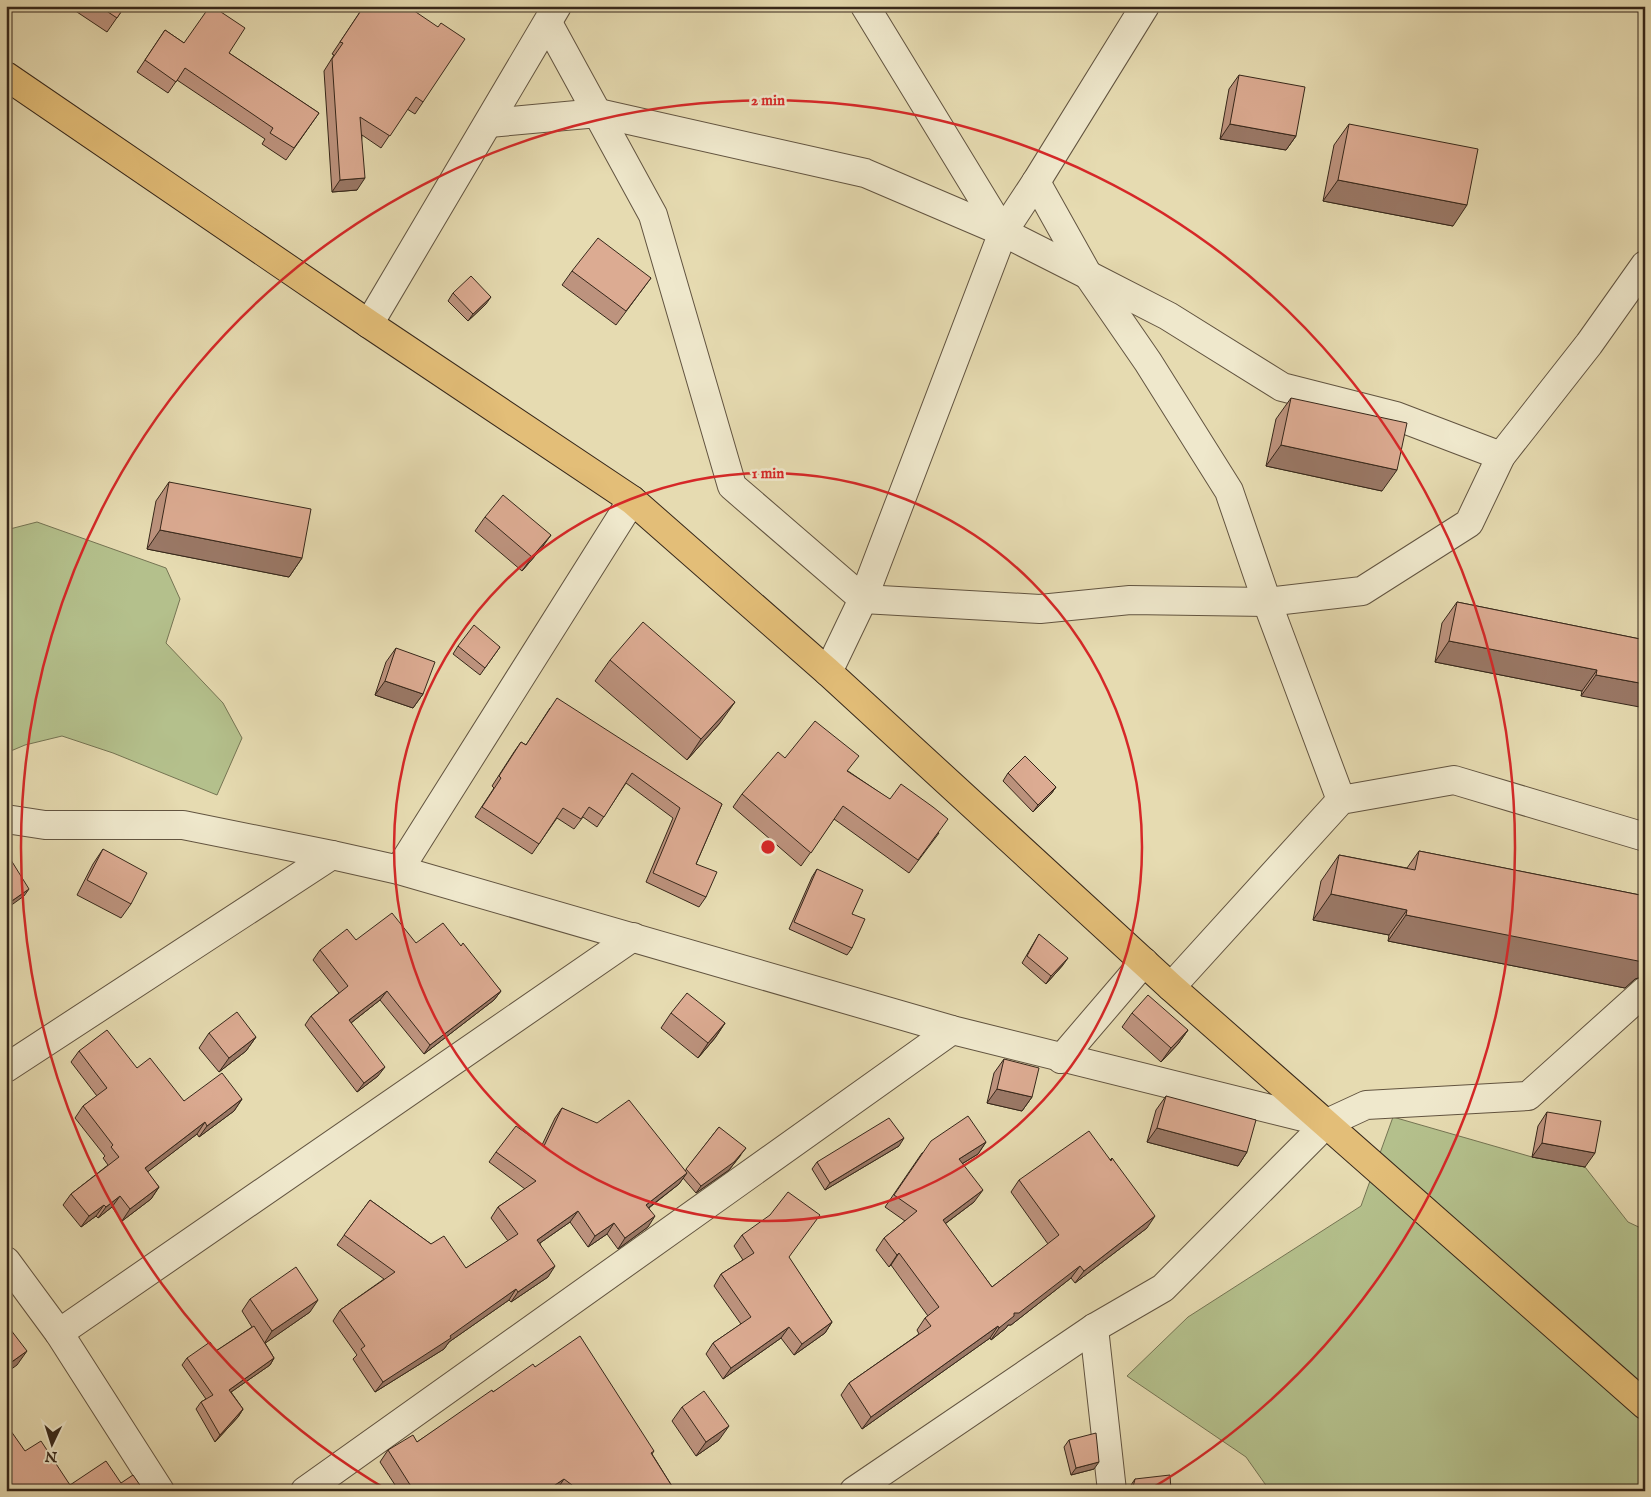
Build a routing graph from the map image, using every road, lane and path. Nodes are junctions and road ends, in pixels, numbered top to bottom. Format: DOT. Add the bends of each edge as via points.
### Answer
graph roads {
  1 [pos="865,6"];
  2 [pos="1145,6"];
  3 [pos="553,15"];
  4 [pos="6,76"];
  5 [pos="598,113"];
  6 [pos="489,123"];
  7 [pos="1036,182"];
  8 [pos="1003,232"];
  9 [pos="1645,265"];
  10 [pos="1088,275"];
  11 [pos="370,324"];
  12 [pos="1501,456"];
  13 [pos="632,500"];
  14 [pos="862,599"];
  15 [pos="1268,602"];
  16 [pos="828,672"];
  17 [pos="1341,800"];
  18 [pos="6,819"];
  19 [pos="1645,837"];
  20 [pos="332,855"];
  21 [pos="400,870"];
  22 [pos="633,937"];
  23 [pos="1144,962"];
  24 [pos="1171,987"];
  25 [pos="1645,991"];
  26 [pos="952,1030"];
  27 [pos="1061,1059"];
  28 [pos="6,1068"];
  29 [pos="1328,1123"];
  30 [pos="6,1261"];
  31 [pos="1094,1328"];
  32 [pos="59,1333"];
  33 [pos="1645,1405"];
  34 [pos="160,1491"];
  35 [pos="305,1491"];
  36 [pos="854,1491"];
  37 [pos="1112,1491"];
  1 -- 8 [label="street"];
  2 -- 7 [label="street"];
  3 -- 5 [label="street"];
  3 -- 6 [label="street"];
  4 -- 11 [label="main road"];
  5 -- 6 [label="street"];
  5 -- 8 [label="street" via="865,173"];
  5 -- 14 [label="street" via="654,216 732,486"];
  6 -- 11 [label="street"];
  7 -- 8 [label="street"];
  7 -- 10 [label="street"];
  8 -- 10 [label="street"];
  8 -- 14 [label="street"];
  9 -- 12 [label="street" via="1589,344"];
  10 -- 12 [label="street" via="1168,316 1282,387 1396,416"];
  10 -- 15 [label="street" via="1148,362 1229,491"];
  11 -- 13 [label="main road"];
  12 -- 15 [label="street" via="1469,523 1362,591"];
  13 -- 16 [label="main road"];
  13 -- 21 [label="street"];
  14 -- 15 [label="street" via="1040,609 1130,600"];
  14 -- 16 [label="street"];
  15 -- 17 [label="street"];
  16 -- 23 [label="main road"];
  17 -- 19 [label="street" via="1454,780"];
  17 -- 24 [label="street"];
  18 -- 20 [label="street" via="45,826 183,825"];
  20 -- 21 [label="street"];
  20 -- 28 [label="street"];
  21 -- 22 [label="street"];
  22 -- 26 [label="street"];
  22 -- 32 [label="street"];
  23 -- 24 [label="main road"];
  23 -- 27 [label="street"];
  24 -- 29 [label="main road"];
  25 -- 29 [label="street" via="1528,1096 1366,1105"];
  26 -- 27 [label="street"];
  26 -- 35 [label="street"];
  27 -- 29 [label="street"];
  29 -- 31 [label="street" via="1163,1288"];
  29 -- 33 [label="main road"];
  30 -- 32 [label="street"];
  31 -- 36 [label="street"];
  31 -- 37 [label="street"];
  32 -- 34 [label="street"];
}
